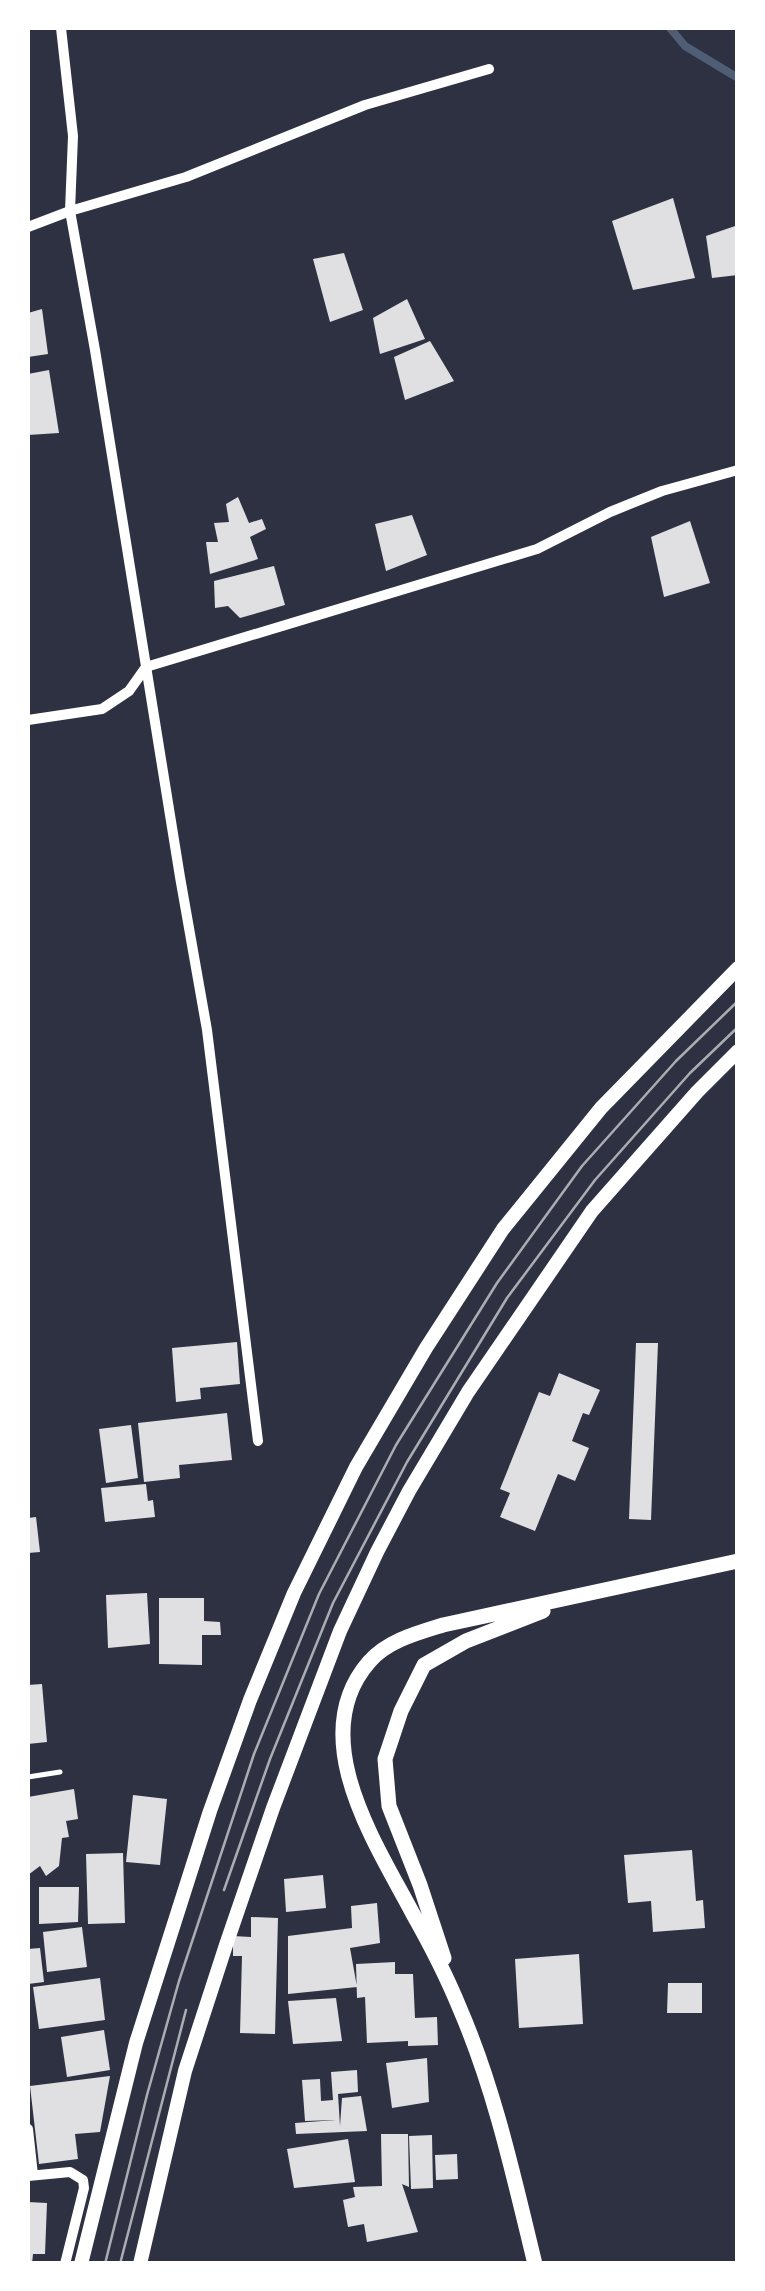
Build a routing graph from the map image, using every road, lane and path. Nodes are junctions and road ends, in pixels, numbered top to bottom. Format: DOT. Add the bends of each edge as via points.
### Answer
graph roads {
  1 [pos="60,28"];
  2 [pos="489,69"];
  3 [pos="70,211"];
  4 [pos="28,227"];
  5 [pos="738,470"];
  6 [pos="146,667"];
  7 [pos="28,720"];
  8 [pos="738,968"];
  9 [pos="738,1051"];
  10 [pos="258,1442"];
  11 [pos="738,1561"];
  12 [pos="589,1594"];
  13 [pos="60,1772"];
  14 [pos="28,1777"];
  15 [pos="460,2007"];
  16 [pos="28,2129"];
  17 [pos="30,2175"];
  18 [pos="64,2264"];
  19 [pos="81,2264"];
  20 [pos="140,2264"];
  21 [pos="535,2264"];
  1 -- 3 [label="street" via="72,136"];
  2 -- 3 [label="street" via="366,105 186,177"];
  3 -- 4 [label="street"];
  3 -- 6 [label="street"];
  5 -- 6 [label="street" via="662,491 537,550"];
  6 -- 7 [label="street" via="129,690 102,708"];
  6 -- 10 [label="street" via="207,1030"];
  8 -- 19 [label="street" via="601,1108 503,1229 356,1468 294,1593 210,1811 136,2043"];
  9 -- 20 [label="street" via="592,1212 468,1392 377,1552 340,1631 226,1945 185,2072"];
  11 -- 12 [label="main road"];
  12 -- 15 [label="main road" via="466,1641 424,1665 385,1759 389,1806"];
  12 -- 15 [label="main road" via="410,1636 370,1661 354,1685 342,1737 349,1782 368,1832"];
  13 -- 14 [label="lane"];
  15 -- 21 [label="main road" via="486,2075"];
  16 -- 17 [label="street"];
  17 -- 18 [label="street" via="70,2172 83,2180"];
}
